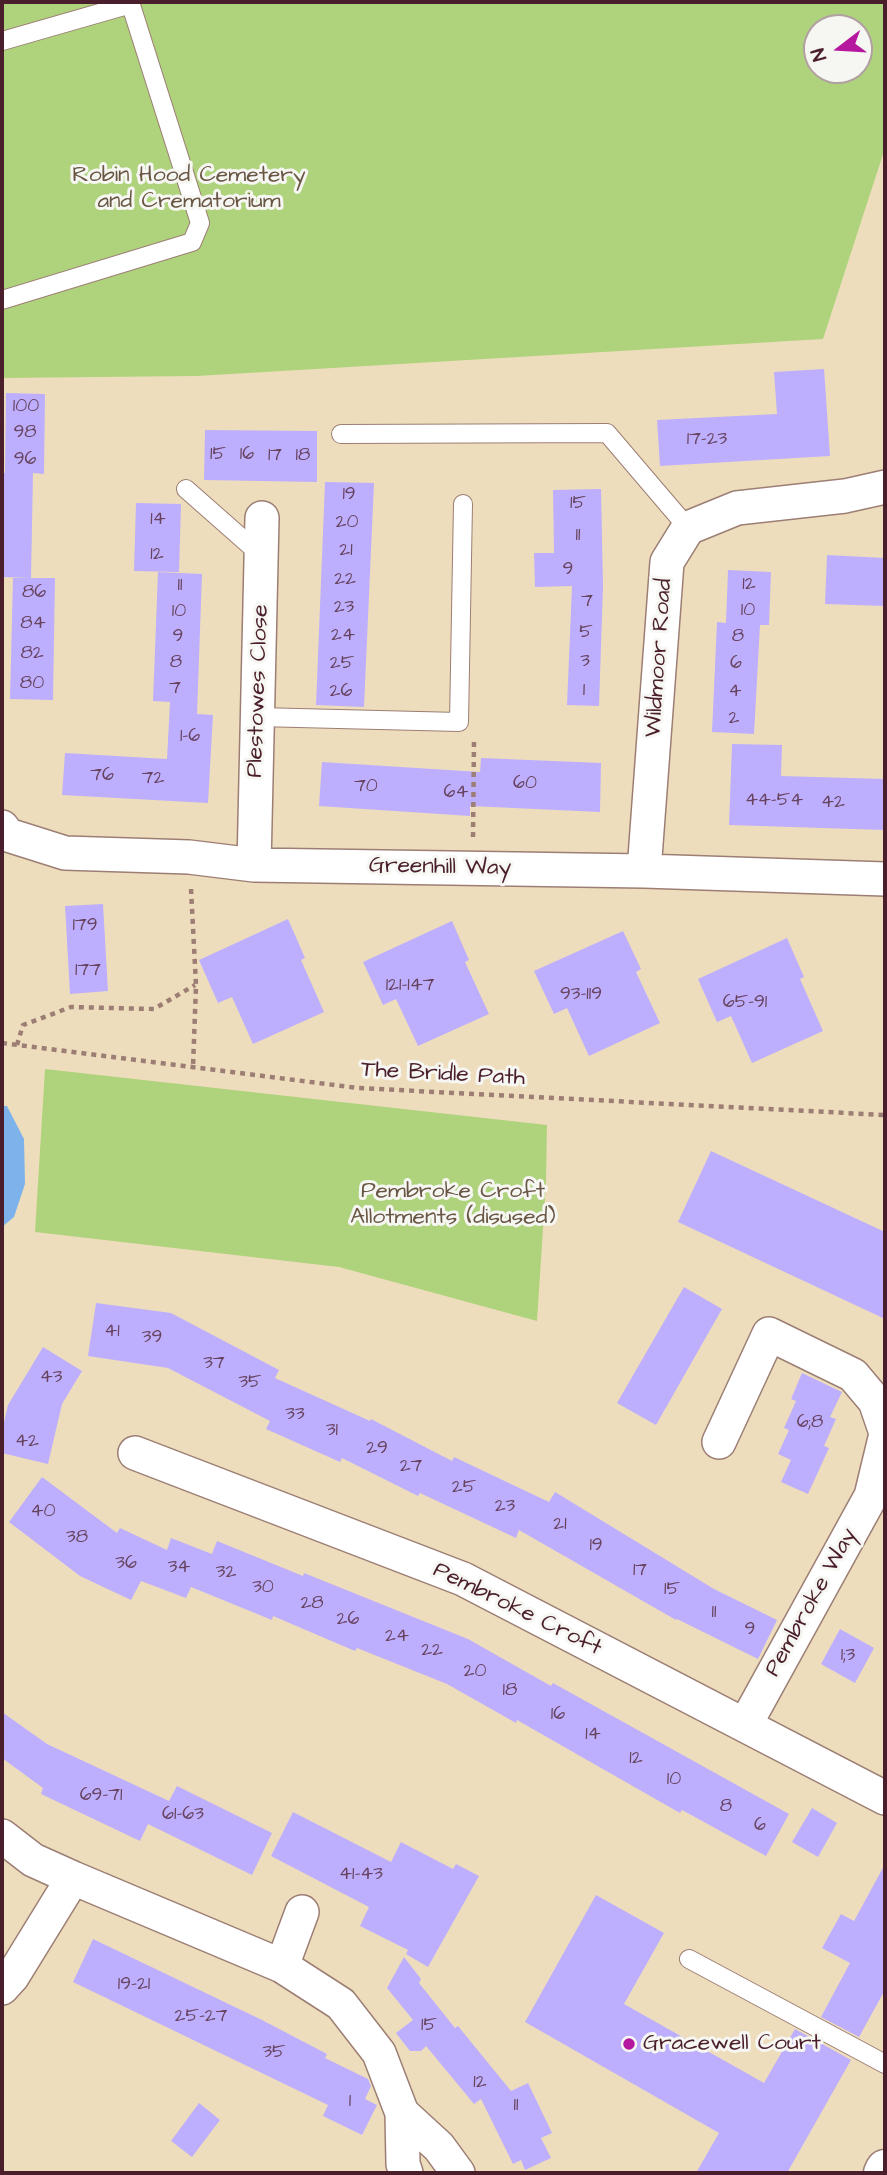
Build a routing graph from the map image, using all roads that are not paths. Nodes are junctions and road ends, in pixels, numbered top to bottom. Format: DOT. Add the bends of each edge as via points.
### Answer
graph roads {
  1 [pos="131,3"];
  2 [pos="2,41"];
  3 [pos="2,300"];
  4 [pos="341,434"];
  5 [pos="885,487"];
  6 [pos="186,489"];
  7 [pos="463,504"];
  8 [pos="262,518"];
  9 [pos="688,528"];
  10 [pos="263,557"];
  11 [pos="258,717"];
  12 [pos="2,827"];
  13 [pos="254,865"];
  14 [pos="644,871"];
  15 [pos="885,879"];
  16 [pos="885,1430"];
  17 [pos="885,1438"];
  18 [pos="719,1442"];
  19 [pos="135,1453"];
  20 [pos="745,1725"];
  21 [pos="885,1798"];
  22 [pos="2,1836"];
  23 [pos="72,1878"];
  24 [pos="302,1912"];
  25 [pos="689,1959"];
  26 [pos="282,1966"];
  27 [pos="2,1988"];
  28 [pos="885,2064"];
  29 [pos="402,2113"];
  30 [pos="406,2173"];
  31 [pos="458,2173"];
  1 -- 2 [label="lane"];
  1 -- 3 [label="lane" via="201,223 192,242"];
  4 -- 9 [label="lane" via="607,433"];
  5 -- 9 [label="street" via="737,508"];
  6 -- 10 [label="lane"];
  7 -- 11 [label="lane" via="459,722"];
  8 -- 10 [label="street, Plestowes Close"];
  9 -- 14 [label="street, Wildmoor Road" via="667,562"];
  10 -- 11 [label="street, Plestowes Close"];
  11 -- 13 [label="street, Plestowes Close"];
  12 -- 13 [label="street, Greenhill Way" via="8,835 65,853 189,857"];
  13 -- 14 [label="street, Greenhill Way"];
  14 -- 15 [label="street, Greenhill Way"];
  16 -- 18 [label="street" via="875,1401 853,1375 768,1334"];
  17 -- 20 [label="street, Pembroke Way" via="871,1496"];
  19 -- 20 [label="street, Pembroke Croft" via="463,1579"];
  20 -- 21 [label="street, Pembroke Croft"];
  22 -- 23 [label="street" via="33,1860"];
  23 -- 26 [label="street"];
  23 -- 27 [label="street"];
  24 -- 26 [label="street"];
  25 -- 28 [label="lane"];
  26 -- 29 [label="street" via="341,2004 379,2053"];
  29 -- 30 [label="street"];
  29 -- 31 [label="street" via="439,2147"];
}
